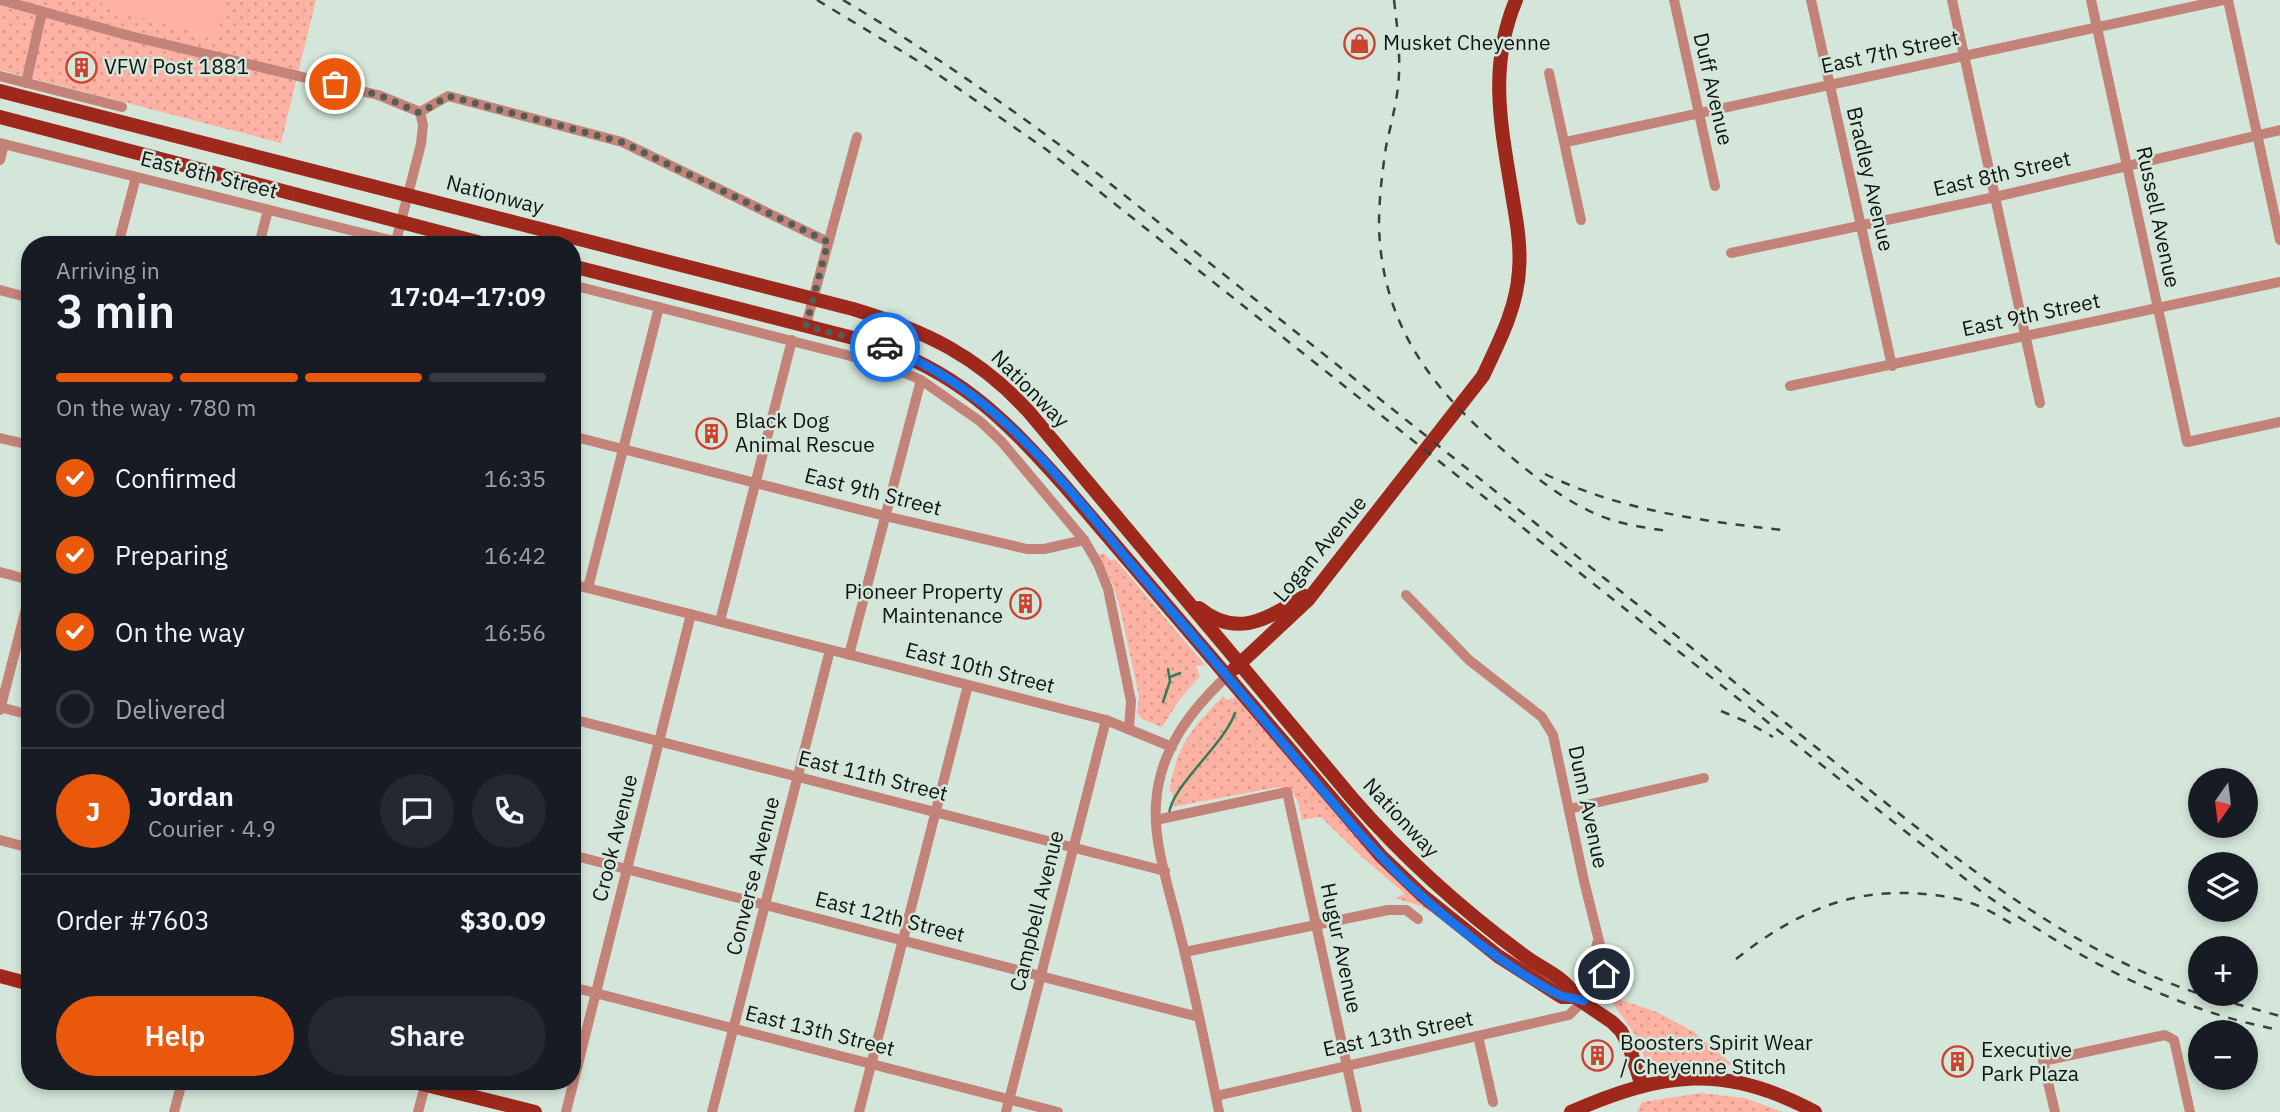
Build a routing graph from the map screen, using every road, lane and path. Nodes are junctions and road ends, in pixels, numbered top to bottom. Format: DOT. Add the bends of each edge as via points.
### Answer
graph roads {
  1 [pos="1,0"];
  2 [pos="1516,0"];
  3 [pos="1674,0"];
  4 [pos="1811,0"];
  5 [pos="1952,0"];
  6 [pos="2091,0"];
  7 [pos="2226,0"];
  8 [pos="42,12"];
  9 [pos="2097,27"];
  10 [pos="1964,56"];
  11 [pos="1549,73"];
  12 [pos="0,76"];
  13 [pos="26,83"];
  14 [pos="1829,85"];
  15 [pos="0,90"];
  16 [pos="122,107"];
  17 [pos="420,113"];
  18 [pos="1699,113"];
  19 [pos="0,117"];
  20 [pos="2280,130"];
  21 [pos="2257,135"];
  22 [pos="857,137"];
  23 [pos="1566,142"];
  24 [pos="2,144"];
  25 [pos="0,160"];
  26 [pos="2127,166"];
  27 [pos="136,177"];
  28 [pos="1715,186"];
  29 [pos="407,194"];
  30 [pos="1995,197"];
  31 [pos="268,210"];
  32 [pos="1581,220"];
  33 [pos="401,223"];
  34 [pos="1860,225"];
  35 [pos="120,236"];
  36 [pos="261,236"];
  37 [pos="368,236"];
  38 [pos="397,236"];
  39 [pos="453,236"];
  40 [pos="569,236"];
  41 [pos="581,239"];
  42 [pos="2280,240"];
  43 [pos="828,242"];
  44 [pos="1731,253"];
  45 [pos="581,268"];
  46 [pos="2280,282"];
  47 [pos="581,287"];
  48 [pos="0,290"];
  49 [pos="21,296"];
  50 [pos="813,299"];
  51 [pos="659,307"];
  52 [pos="2158,308"];
  53 [pos="806,326"];
  54 [pos="2025,336"];
  55 [pos="792,340"];
  56 [pos="1892,366"];
  57 [pos="921,380"];
  58 [pos="1790,386"];
  59 [pos="2040,403"];
  60 [pos="2280,422"];
  61 [pos="0,438"];
  62 [pos="581,438"];
  63 [pos="21,443"];
  64 [pos="623,449"];
  65 [pos="755,483"];
  66 [pos="885,516"];
  67 [pos="1084,540"];
  68 [pos="0,572"];
  69 [pos="21,578"];
  70 [pos="581,586"];
  71 [pos="1174,587"];
  72 [pos="588,588"];
  73 [pos="1318,588"];
  74 [pos="1406,595"];
  75 [pos="691,614"];
  76 [pos="720,621"];
  77 [pos="21,628"];
  78 [pos="830,650"];
  79 [pos="849,654"];
  80 [pos="1240,664"];
  81 [pos="1227,676"];
  82 [pos="968,685"];
  83 [pos="0,708"];
  84 [pos="21,713"];
  85 [pos="1106,720"];
  86 [pos="581,721"];
  87 [pos="1129,729"];
  88 [pos="659,741"];
  89 [pos="1172,747"];
  90 [pos="798,777"];
  91 [pos="1704,778"];
  92 [pos="1569,808"];
  93 [pos="935,812"];
  94 [pos="1156,820"];
  95 [pos="0,840"];
  96 [pos="21,846"];
  97 [pos="1074,848"];
  98 [pos="581,857"];
  99 [pos="627,869"];
  100 [pos="1165,871"];
  101 [pos="765,905"];
  102 [pos="1418,919"];
  103 [pos="1316,924"];
  104 [pos="903,940"];
  105 [pos="1185,953"];
  106 [pos="0,976"];
  107 [pos="1041,976"];
  108 [pos="21,982"];
  109 [pos="581,989"];
  110 [pos="596,993"];
  111 [pos="1582,998"];
  112 [pos="1199,1017"];
  113 [pos="734,1029"];
  114 [pos="1478,1036"];
  115 [pos="581,1052"];
  116 [pos="871,1064"];
  117 [pos="1347,1065"];
  118 [pos="1642,1086"];
  119 [pos="180,1090"];
  120 [pos="421,1090"];
  121 [pos="452,1090"];
  122 [pos="572,1090"];
  123 [pos="1216,1096"];
  124 [pos="1010,1100"];
  125 [pos="1493,1101"];
  126 [pos="174,1112"];
  127 [pos="418,1112"];
  128 [pos="535,1112"];
  129 [pos="566,1112"];
  130 [pos="712,1112"];
  131 [pos="859,1112"];
  132 [pos="1006,1112"];
  133 [pos="1058,1112"];
  134 [pos="1219,1112"];
  135 [pos="1357,1112"];
  136 [pos="1571,1112"];
  137 [pos="1815,1112"];
  138 [pos="2055,1112"];
  139 [pos="2190,1112"];
  1 -- 8 [label="street"];
  2 -- 73 [label="main road, Logan Avenue" via="1503,38 1497,86 1518,229 1519,268 1509,319 1483,376"];
  3 -- 18 [label="street, Duff Avenue"];
  4 -- 14 [label="street, Bradley Avenue"];
  5 -- 10 [label="street"];
  6 -- 9 [label="street, Russell Avenue"];
  7 -- 9 [label="street, East 7th Street"];
  7 -- 21 [label="street"];
  8 -- 13 [label="street"];
  8 -- 17 [label="street" via="379,95"];
  9 -- 10 [label="street, East 7th Street"];
  9 -- 26 [label="street, Russell Avenue"];
  10 -- 14 [label="street, East 7th Street"];
  10 -- 30 [label="street"];
  11 -- 23 [label="street"];
  12 -- 13 [label="street"];
  13 -- 16 [label="street"];
  14 -- 18 [label="street, East 7th Street"];
  14 -- 34 [label="street, Bradley Avenue"];
  15 -- 29 [label="main road, Nationway"];
  17 -- 29 [label="street" via="421,144"];
  17 -- 43 [label="street" via="448,96 622,142"];
  18 -- 23 [label="street, East 7th Street"];
  18 -- 28 [label="street, Duff Avenue"];
  19 -- 33 [label="main road"];
  20 -- 21 [label="street, East 8th Street"];
  21 -- 26 [label="street, East 8th Street"];
  21 -- 42 [label="street"];
  22 -- 43 [label="street"];
  23 -- 32 [label="street"];
  24 -- 25 [label="street"];
  24 -- 27 [label="street, East 8th Street"];
  26 -- 30 [label="street, East 8th Street"];
  26 -- 52 [label="street, Russell Avenue"];
  27 -- 31 [label="street, East 8th Street"];
  27 -- 35 [label="street"];
  29 -- 33 [label="street"];
  29 -- 40 [label="main road, Nationway"];
  30 -- 34 [label="street, East 8th Street"];
  30 -- 54 [label="street"];
  31 -- 36 [label="street"];
  31 -- 37 [label="street, East 8th Street"];
  33 -- 38 [label="street"];
  33 -- 39 [label="main road"];
  34 -- 44 [label="street, East 8th Street"];
  34 -- 56 [label="street, Bradley Avenue"];
  41 -- 50 [label="main road, Nationway"];
  43 -- 50 [label="street"];
  45 -- 53 [label="main road, Nationway"];
  46 -- 52 [label="street, East 9th Street"];
  47 -- 51 [label="street"];
  48 -- 49 [label="street"];
  50 -- 53 [label="street"];
  50 -- 71 [label="main road, Nationway" via="909,327 977,363 1024,407"];
  51 -- 55 [label="street"];
  51 -- 64 [label="street"];
  52 -- 54 [label="street, East 9th Street"];
  52 -- 60 [label="street, Russell Avenue" via="2186,442"];
  53 -- 81 [label="main road, Nationway" via="907,356 942,373 978,399 1055,474"];
  54 -- 56 [label="street, East 9th Street"];
  54 -- 59 [label="street"];
  55 -- 57 [label="street" via="886,365"];
  55 -- 65 [label="street"];
  56 -- 58 [label="street, East 9th Street"];
  57 -- 66 [label="street"];
  57 -- 67 [label="street" via="957,403 1001,441"];
  61 -- 63 [label="street"];
  62 -- 64 [label="street, East 9th Street"];
  64 -- 65 [label="street, East 9th Street"];
  64 -- 72 [label="street"];
  65 -- 66 [label="street, East 9th Street"];
  65 -- 76 [label="street"];
  66 -- 67 [label="street, East 9th Street" via="1027,549"];
  66 -- 79 [label="street"];
  67 -- 87 [label="street" via="1108,589 1131,701"];
  68 -- 69 [label="street"];
  70 -- 72 [label="street, East 10th Street"];
  71 -- 73 [label="main road" via="1207,614 1241,624 1270,616"];
  71 -- 80 [label="main road, Nationway"];
  72 -- 75 [label="street, East 10th Street"];
  73 -- 80 [label="main road, Logan Avenue"];
  74 -- 92 [label="street, Dunn Avenue" via="1469,660 1542,717 1555,740"];
  75 -- 76 [label="street, East 10th Street"];
  75 -- 88 [label="street, Crook Avenue"];
  76 -- 78 [label="street, East 10th Street"];
  77 -- 83 [label="street"];
  78 -- 79 [label="street, East 10th Street"];
  78 -- 90 [label="street, Converse Avenue"];
  79 -- 82 [label="street, East 10th Street"];
  80 -- 81 [label="main road, Logan Avenue"];
  80 -- 111 [label="main road, Nationway" via="1406,856 1488,929"];
  81 -- 89 [label="street, Logan Avenue" via="1193,709"];
  81 -- 111 [label="main road, Nationway" via="1412,886 1498,956 1562,997"];
  82 -- 85 [label="street, East 10th Street"];
  82 -- 93 [label="street"];
  83 -- 84 [label="street"];
  85 -- 87 [label="street, East 10th Street"];
  85 -- 97 [label="street, Campbell Avenue"];
  86 -- 88 [label="street, East 11th Street"];
  87 -- 89 [label="street, East 10th Street"];
  88 -- 90 [label="street, East 11th Street"];
  88 -- 99 [label="street, Crook Avenue"];
  89 -- 94 [label="street, Logan Avenue" via="1160,778"];
  90 -- 93 [label="street, East 11th Street"];
  90 -- 101 [label="street, Converse Avenue"];
  91 -- 92 [label="street"];
  92 -- 111 [label="street, Dunn Avenue" via="1597,937 1594,964"];
  93 -- 97 [label="street, East 11th Street"];
  93 -- 104 [label="street"];
  94 -- 100 [label="street, Logan Avenue"];
  94 -- 103 [label="street, Hugur Avenue" via="1287,792"];
  95 -- 96 [label="street"];
  97 -- 100 [label="street, East 11th Street"];
  97 -- 107 [label="street, Campbell Avenue"];
  98 -- 99 [label="street, East 12th Street"];
  99 -- 101 [label="street, East 12th Street"];
  99 -- 110 [label="street, Crook Avenue"];
  100 -- 105 [label="street, Logan Avenue"];
  101 -- 104 [label="street, East 12th Street"];
  101 -- 113 [label="street, Converse Avenue"];
  102 -- 103 [label="street" via="1400,909"];
  103 -- 105 [label="street"];
  103 -- 117 [label="street, Hugur Avenue"];
  104 -- 107 [label="street, East 12th Street"];
  104 -- 116 [label="street"];
  105 -- 112 [label="street, Logan Avenue"];
  106 -- 108 [label="main road"];
  107 -- 112 [label="street, East 12th Street"];
  107 -- 124 [label="street, Campbell Avenue"];
  109 -- 110 [label="street, East 13th Street"];
  110 -- 113 [label="street, East 13th Street"];
  110 -- 115 [label="street, Crook Avenue"];
  111 -- 114 [label="street, East 13th Street" via="1576,1010 1564,1017"];
  111 -- 118 [label="main road, Nationway" via="1621,1031"];
  112 -- 123 [label="street, Logan Avenue"];
  113 -- 116 [label="street, East 13th Street"];
  113 -- 130 [label="street, Converse Avenue"];
  114 -- 117 [label="street, East 13th Street"];
  114 -- 125 [label="street"];
  116 -- 124 [label="street, East 13th Street"];
  116 -- 131 [label="street"];
  117 -- 123 [label="street, East 13th Street"];
  117 -- 135 [label="street, Hugur Avenue"];
  118 -- 136 [label="main road"];
  118 -- 137 [label="main road" via="1690,1078 1730,1080 1768,1090"];
  119 -- 126 [label="street"];
  120 -- 127 [label="street"];
  121 -- 128 [label="main road"];
  122 -- 129 [label="street, Crook Avenue"];
  123 -- 134 [label="street, Logan Avenue"];
  124 -- 132 [label="street, Campbell Avenue"];
  124 -- 133 [label="street, East 13th Street"];
  138 -- 139 [label="street" via="2043,1061 2163,1035 2175,1043"];
}
